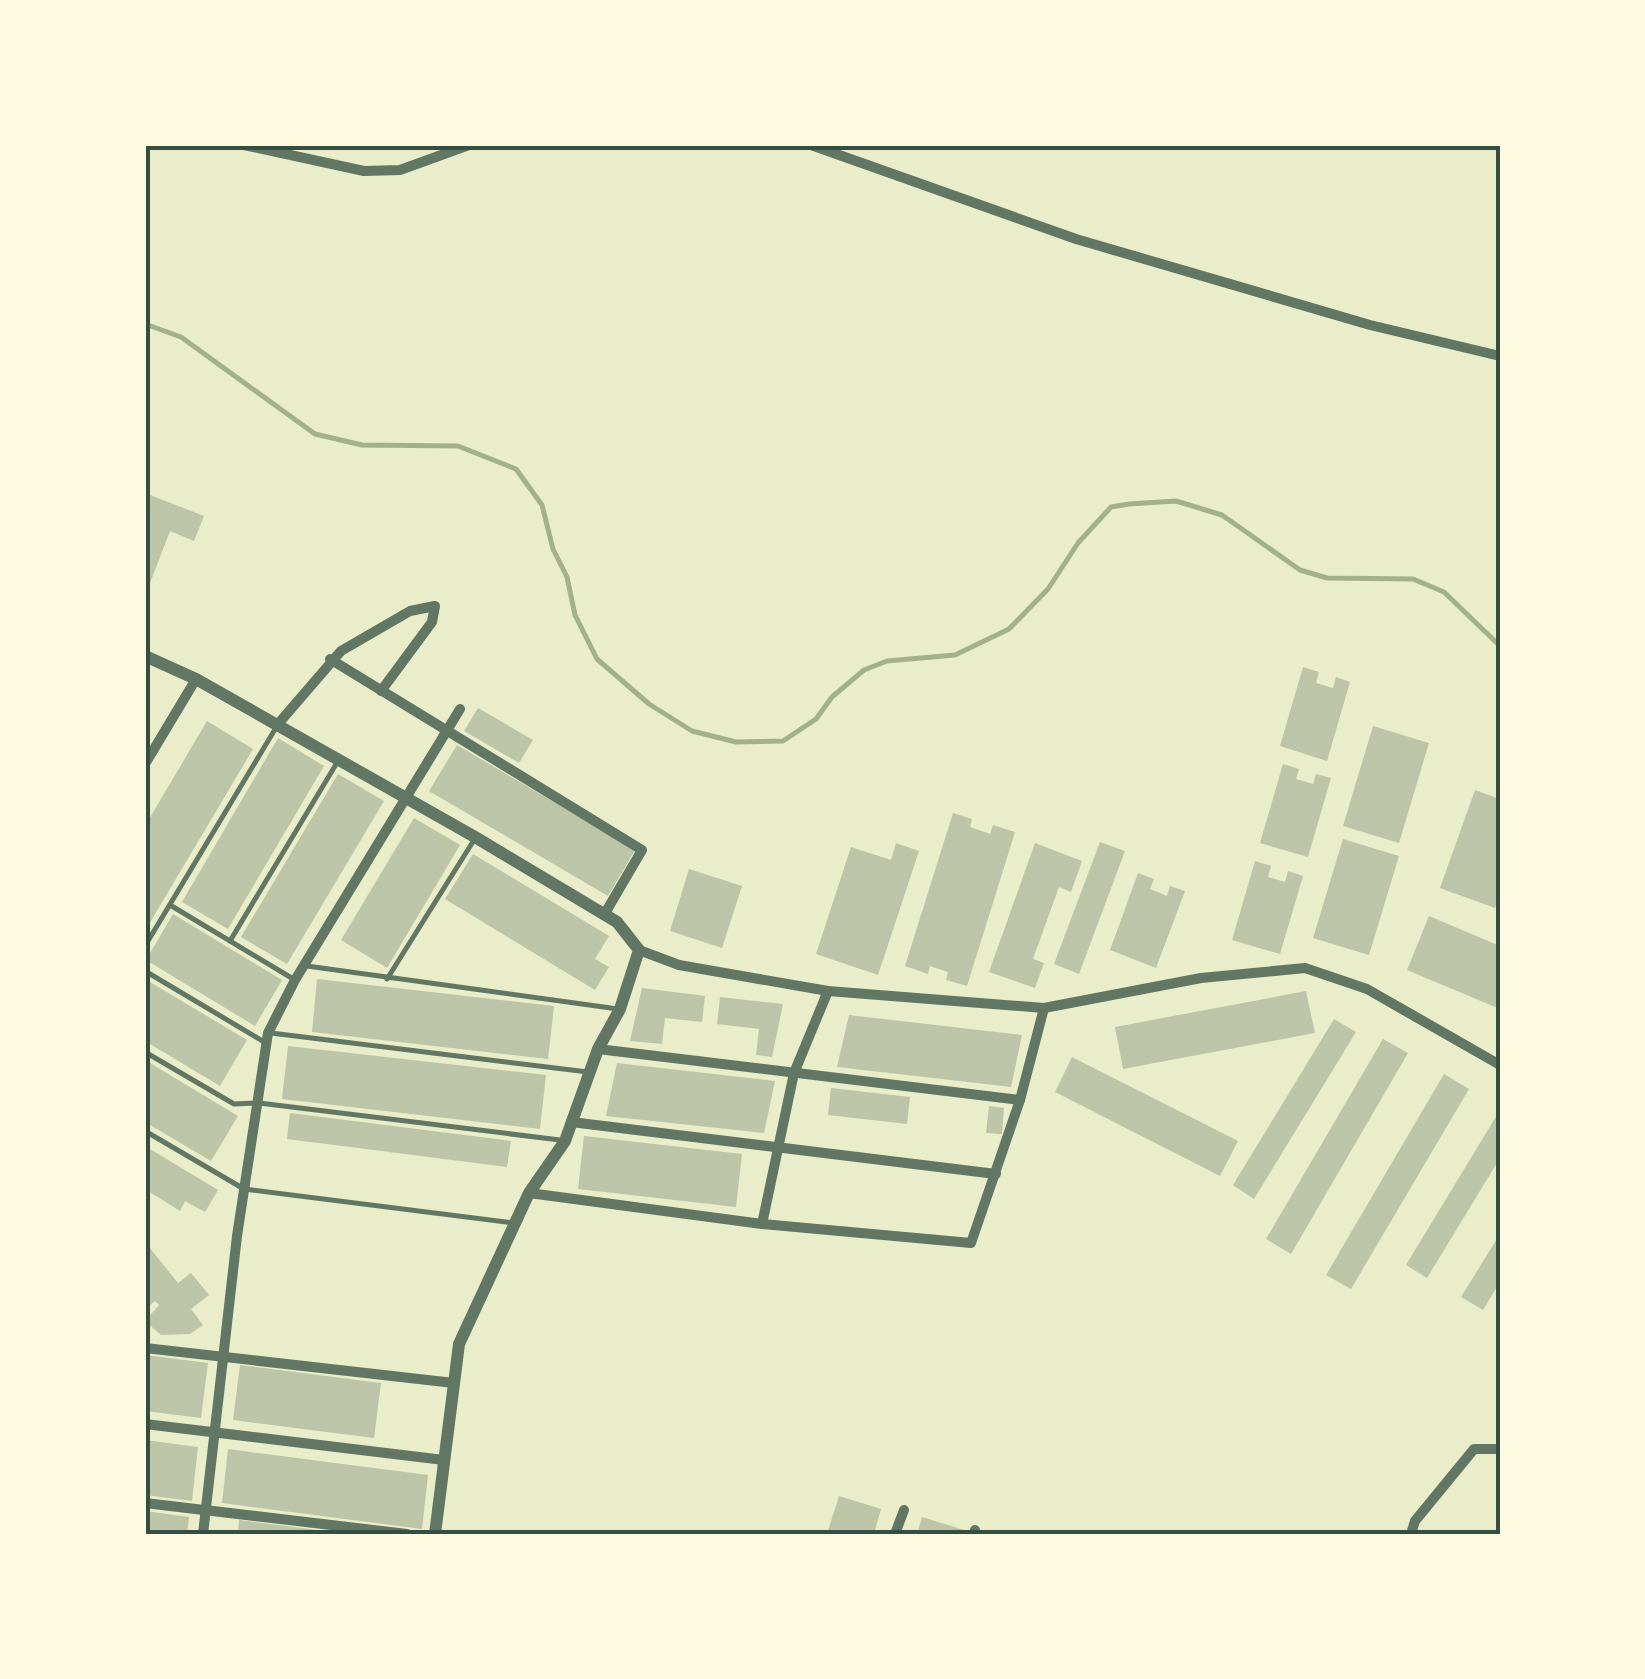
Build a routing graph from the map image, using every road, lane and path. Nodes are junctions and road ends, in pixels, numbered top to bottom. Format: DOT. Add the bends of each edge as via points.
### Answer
graph roads {
  1 [pos="244,145"];
  2 [pos="469,145"];
  3 [pos="811,145"];
  4 [pos="1500,356"];
  5 [pos="145,656"];
  6 [pos="330,659"];
  7 [pos="196,679"];
  8 [pos="380,692"];
  9 [pos="460,709"];
  10 [pos="278,724"];
  11 [pos="447,731"];
  12 [pos="338,761"];
  13 [pos="145,764"];
  14 [pos="405,798"];
  15 [pos="476,837"];
  16 [pos="170,904"];
  17 [pos="604,914"];
  18 [pos="230,941"];
  19 [pos="145,946"];
  20 [pos="639,950"];
  21 [pos="304,966"];
  22 [pos="145,970"];
  23 [pos="295,980"];
  24 [pos="387,980"];
  25 [pos="828,991"];
  26 [pos="1044,1008"];
  27 [pos="620,1009"];
  28 [pos="267,1038"];
  29 [pos="598,1049"];
  30 [pos="145,1052"];
  31 [pos="1500,1065"];
  32 [pos="589,1072"];
  33 [pos="794,1073"];
  34 [pos="1020,1100"];
  35 [pos="259,1103"];
  36 [pos="571,1122"];
  37 [pos="145,1131"];
  38 [pos="565,1141"];
  39 [pos="779,1149"];
  40 [pos="996,1174"];
  41 [pos="244,1189"];
  42 [pos="530,1193"];
  43 [pos="518,1223"];
  44 [pos="762,1224"];
  45 [pos="145,1348"];
  46 [pos="224,1358"];
  47 [pos="454,1383"];
  48 [pos="145,1424"];
  49 [pos="215,1433"];
  50 [pos="1500,1450"];
  51 [pos="444,1460"];
  52 [pos="145,1503"];
  53 [pos="904,1510"];
  54 [pos="206,1511"];
  55 [pos="203,1534"];
  56 [pos="407,1534"];
  57 [pos="434,1534"];
  58 [pos="895,1534"];
  59 [pos="1411,1534"];
  1 -- 2 [label="street" via="364,171 400,170"];
  3 -- 4 [label="street" via="1076,239"];
  5 -- 7 [label="street"];
  6 -- 8 [label="street"];
  6 -- 8 [label="street" via="410,610 435,606 432,622"];
  6 -- 10 [label="street"];
  7 -- 10 [label="street"];
  7 -- 13 [label="street"];
  8 -- 11 [label="street"];
  9 -- 11 [label="street"];
  10 -- 12 [label="street"];
  10 -- 16 [label="lane"];
  11 -- 14 [label="street"];
  11 -- 17 [label="street" via="642,850"];
  12 -- 14 [label="street"];
  12 -- 18 [label="lane"];
  14 -- 15 [label="street"];
  14 -- 21 [label="street"];
  15 -- 17 [label="street"];
  15 -- 24 [label="lane"];
  16 -- 18 [label="lane"];
  16 -- 19 [label="lane"];
  17 -- 20 [label="street"];
  18 -- 23 [label="lane"];
  20 -- 25 [label="street" via="679,965"];
  20 -- 27 [label="street"];
  21 -- 23 [label="street"];
  21 -- 24 [label="lane"];
  22 -- 28 [label="lane"];
  23 -- 28 [label="street"];
  24 -- 27 [label="lane"];
  25 -- 26 [label="street"];
  25 -- 33 [label="street"];
  26 -- 31 [label="street" via="1201,978 1305,968 1367,988"];
  26 -- 34 [label="street"];
  27 -- 29 [label="street"];
  28 -- 32 [label="lane"];
  28 -- 35 [label="street"];
  29 -- 32 [label="street"];
  29 -- 33 [label="street"];
  30 -- 35 [label="lane" via="234,1104"];
  32 -- 36 [label="street"];
  33 -- 34 [label="street"];
  33 -- 39 [label="street"];
  34 -- 40 [label="street"];
  35 -- 38 [label="lane"];
  35 -- 41 [label="street"];
  36 -- 38 [label="street"];
  36 -- 39 [label="street"];
  37 -- 41 [label="lane"];
  38 -- 42 [label="street"];
  39 -- 40 [label="street"];
  39 -- 44 [label="street"];
  40 -- 44 [label="street" via="972,1243"];
  41 -- 43 [label="lane"];
  41 -- 46 [label="street"];
  42 -- 43 [label="street"];
  42 -- 44 [label="street"];
  43 -- 47 [label="street" via="459,1344"];
  45 -- 46 [label="street"];
  46 -- 47 [label="street"];
  46 -- 49 [label="street"];
  47 -- 51 [label="street"];
  48 -- 49 [label="street"];
  49 -- 51 [label="street"];
  49 -- 54 [label="street"];
  50 -- 59 [label="street" via="1474,1449"];
  51 -- 57 [label="street"];
  52 -- 54 [label="street"];
  53 -- 58 [label="street"];
  54 -- 55 [label="street"];
  54 -- 56 [label="street"];
}
